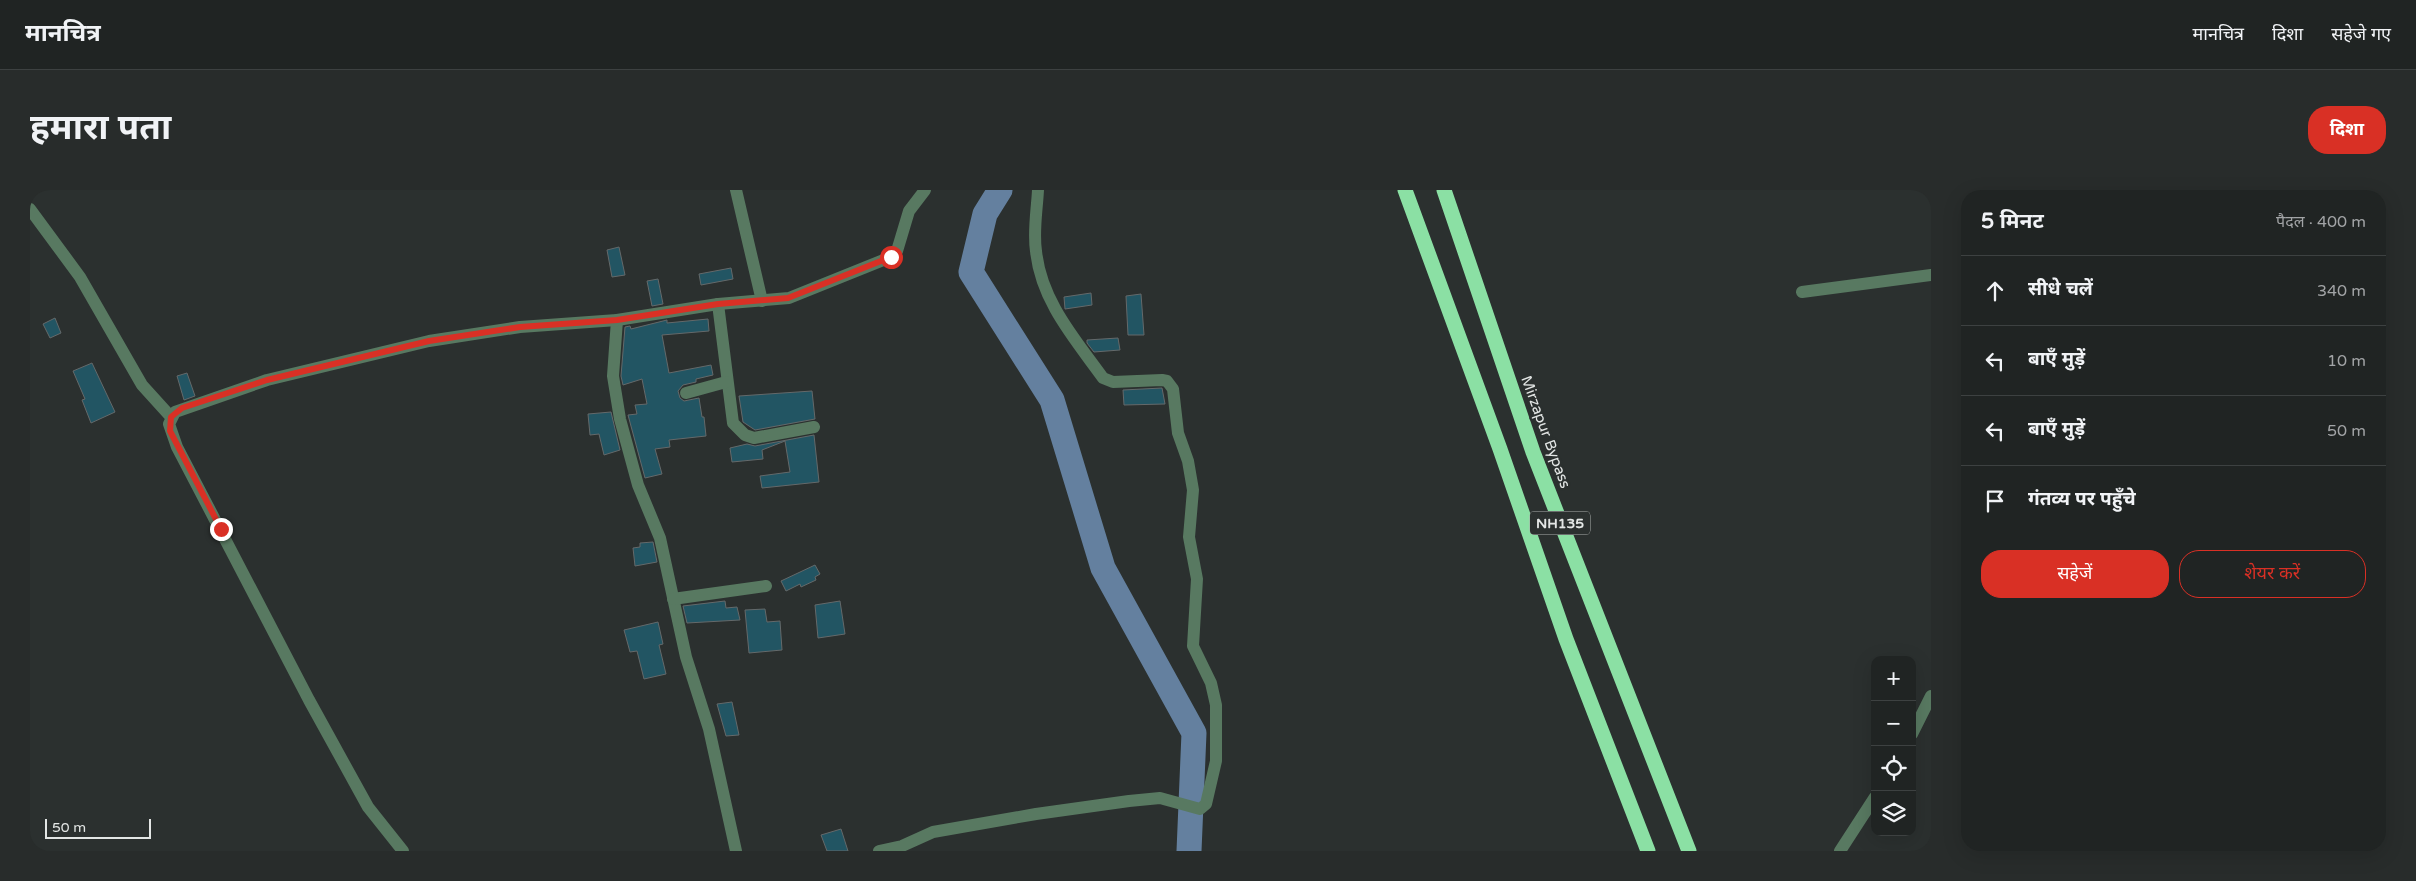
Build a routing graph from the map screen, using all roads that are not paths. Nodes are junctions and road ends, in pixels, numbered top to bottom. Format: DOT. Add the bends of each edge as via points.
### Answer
graph roads {
  1 [pos="736,190"];
  2 [pos="925,190"];
  3 [pos="1038,190"];
  4 [pos="1405,190"];
  5 [pos="1444,190"];
  6 [pos="30,209"];
  7 [pos="1931,275"];
  8 [pos="1802,292"];
  9 [pos="762,301"];
  10 [pos="718,304"];
  11 [pos="617,320"];
  12 [pos="726,382"];
  13 [pos="686,393"];
  14 [pos="171,417"];
  15 [pos="814,427"];
  16 [pos="766,586"];
  17 [pos="673,599"];
  18 [pos="1931,696"];
  19 [pos="1916,726"];
  20 [pos="1871,804"];
  21 [pos="403,851"];
  22 [pos="736,851"];
  23 [pos="880,851"];
  24 [pos="1648,851"];
  25 [pos="1688,851"];
  26 [pos="1840,851"];
  1 -- 9 [label="street"];
  2 -- 9 [label="street" via="909,211 897,251 891,257 795,296"];
  3 -- 23 [label="street" via="1035,249 1038,265 1047,294 1063,322 1103,378 1113,382 1162,380 1171,384 1173,389 1178,433 1188,461 1193,490 1189,537 1197,579 1193,646 1212,683 1216,705 1215,767 1202,809 1168,799 1150,798 933,832 902,846"];
  4 -- 24 [label="highway, NH135" via="1566,638"];
  5 -- 25 [label="highway, Mirzapur Bypass / NH135" via="1533,452"];
  6 -- 14 [label="street" via="80,277 142,385"];
  7 -- 8 [label="street"];
  9 -- 10 [label="street"];
  10 -- 11 [label="street"];
  10 -- 12 [label="street"];
  11 -- 14 [label="street" via="520,327 429,341 267,380 182,408"];
  11 -- 17 [label="street" via="613,376 620,419 638,485 660,538"];
  12 -- 13 [label="street"];
  12 -- 15 [label="street" via="733,423 745,435 754,438 781,435"];
  14 -- 21 [label="street" via="170,431 177,447 309,700 368,807"];
  16 -- 17 [label="street"];
  17 -- 22 [label="street" via="686,657 709,730"];
  18 -- 19 [label="street"];
  20 -- 26 [label="street"];
}
